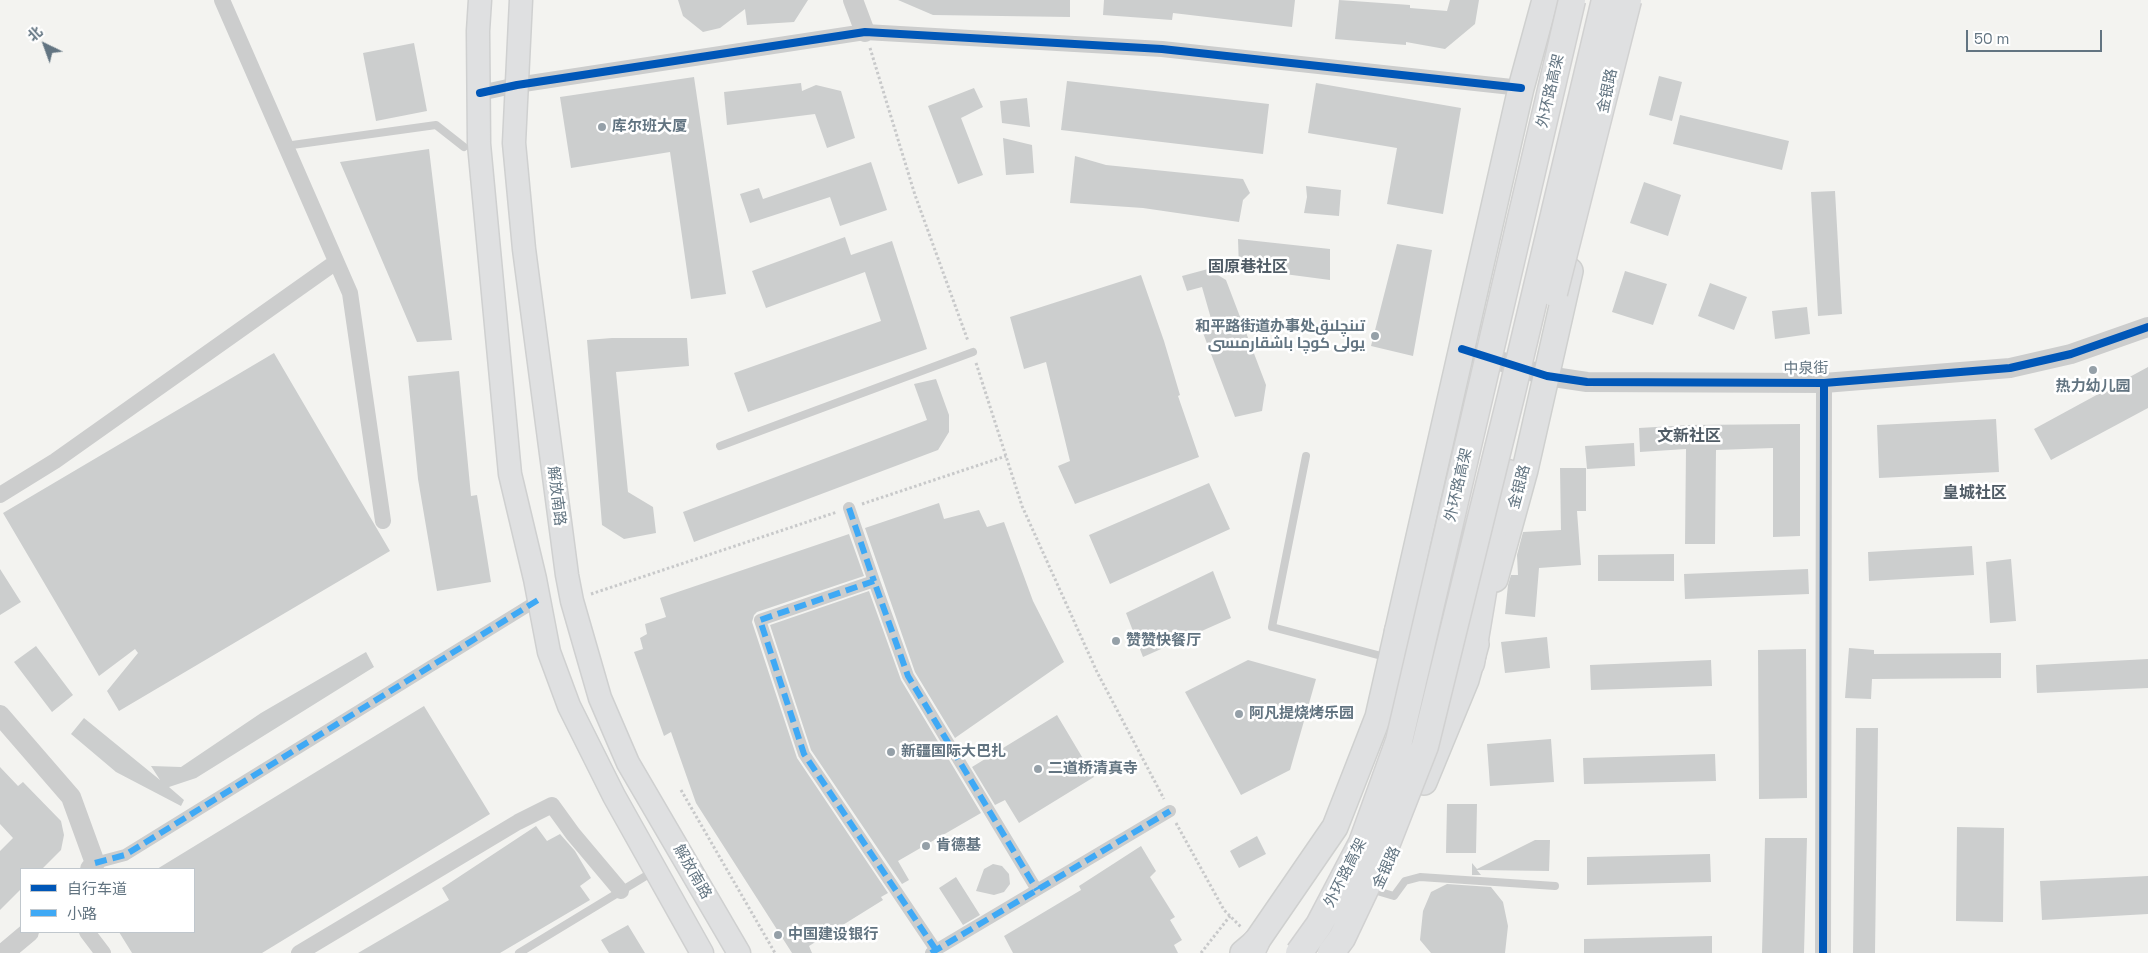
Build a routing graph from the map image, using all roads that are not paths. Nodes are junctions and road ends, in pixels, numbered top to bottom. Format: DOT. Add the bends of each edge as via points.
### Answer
graph roads {
  1 [pos="222,0"];
  2 [pos="480,0"];
  3 [pos="521,0"];
  4 [pos="853,0"];
  5 [pos="1545,0"];
  6 [pos="1557,0"];
  7 [pos="1572,0"];
  8 [pos="1621,2"];
  9 [pos="865,32"];
  10 [pos="517,86"];
  11 [pos="1522,88"];
  12 [pos="480,93"];
  13 [pos="285,146"];
  14 [pos="464,147"];
  15 [pos="336,262"];
  16 [pos="2148,327"];
  17 [pos="1462,349"];
  18 [pos="973,352"];
  19 [pos="1547,376"];
  20 [pos="1824,383"];
  21 [pos="720,446"];
  22 [pos="1306,456"];
  23 [pos="0,495"];
  24 [pos="849,508"];
  25 [pos="383,521"];
  26 [pos="874,581"];
  27 [pos="538,600"];
  28 [pos="1398,631"];
  29 [pos="1391,659"];
  30 [pos="1471,663"];
  31 [pos="0,715"];
  32 [pos="1170,811"];
  33 [pos="92,866"];
  34 [pos="656,870"];
  35 [pos="1555,886"];
  36 [pos="1037,890"];
  37 [pos="1377,890"];
  38 [pos="621,891"];
  39 [pos="28,933"];
  40 [pos="89,933"];
  41 [pos="1255,950"];
  42 [pos="934,952"];
  43 [pos="4,953"];
  44 [pos="103,953"];
  45 [pos="298,953"];
  46 [pos="519,953"];
  47 [pos="702,953"];
  48 [pos="739,953"];
  49 [pos="1299,953"];
  50 [pos="1332,953"];
  51 [pos="1348,953"];
  52 [pos="1823,953"];
  1 -- 13 [label="street"];
  2 -- 12 [label="main road"];
  3 -- 10 [label="main road, 解放南路"];
  4 -- 9 [label="street"];
  5 -- 11 [label="main road"];
  6 -- 28 [label="highway" via="1419,579"];
  7 -- 49 [label="highway, 外环路高架, bridge" via="1399,741 1362,843 1319,925"];
  8 -- 19 [label="main road, 金银路"];
  8 -- 30 [label="highway, bridge" via="1493,532"];
  8 -- 50 [label="highway, 外环路高架, bridge" via="1513,387 1424,746 1387,843"];
  9 -- 10 [label="street"];
  9 -- 11 [label="street" via="1162,49"];
  10 -- 12 [label="street"];
  10 -- 48 [label="main road, 解放南路" via="514,143 524,249 572,601 600,698 628,763"];
  11 -- 17 [label="main road"];
  12 -- 27 [label="main road" via="479,144 510,474"];
  13 -- 14 [label="lane" via="436,125"];
  13 -- 15 [label="street"];
  15 -- 23 [label="street" via="63,455"];
  15 -- 25 [label="street" via="350,293"];
  16 -- 20 [label="street, 中泉街" via="2071,354 2010,368"];
  17 -- 19 [label="street, 中泉街"];
  17 -- 28 [label="main road"];
  18 -- 21 [label="lane"];
  19 -- 20 [label="street, 中泉街" via="1587,382"];
  19 -- 30 [label="main road, 金银路" via="1525,470"];
  20 -- 52 [label="street"];
  22 -- 29 [label="lane" via="1272,627"];
  24 -- 26 [label="street"];
  26 -- 36 [label="street" via="908,676"];
  26 -- 42 [label="street" via="760,620 804,754"];
  27 -- 33 [label="street" via="125,855"];
  27 -- 34 [label="main road" via="549,652 569,706"];
  28 -- 29 [label="main road"];
  29 -- 41 [label="main road" via="1378,717 1335,827"];
  30 -- 37 [label="main road, 金银路" via="1397,849"];
  31 -- 33 [label="street" via="70,797"];
  32 -- 36 [label="street"];
  34 -- 38 [label="lane"];
  34 -- 47 [label="main road"];
  35 -- 37 [label="lane" via="1420,877 1405,881 1394,896"];
  36 -- 42 [label="street"];
  37 -- 51 [label="main road, 金银路"];
  38 -- 45 [label="street" via="552,806 518,822"];
  38 -- 46 [label="lane"];
  39 -- 43 [label="street"];
  40 -- 44 [label="street"];
}
